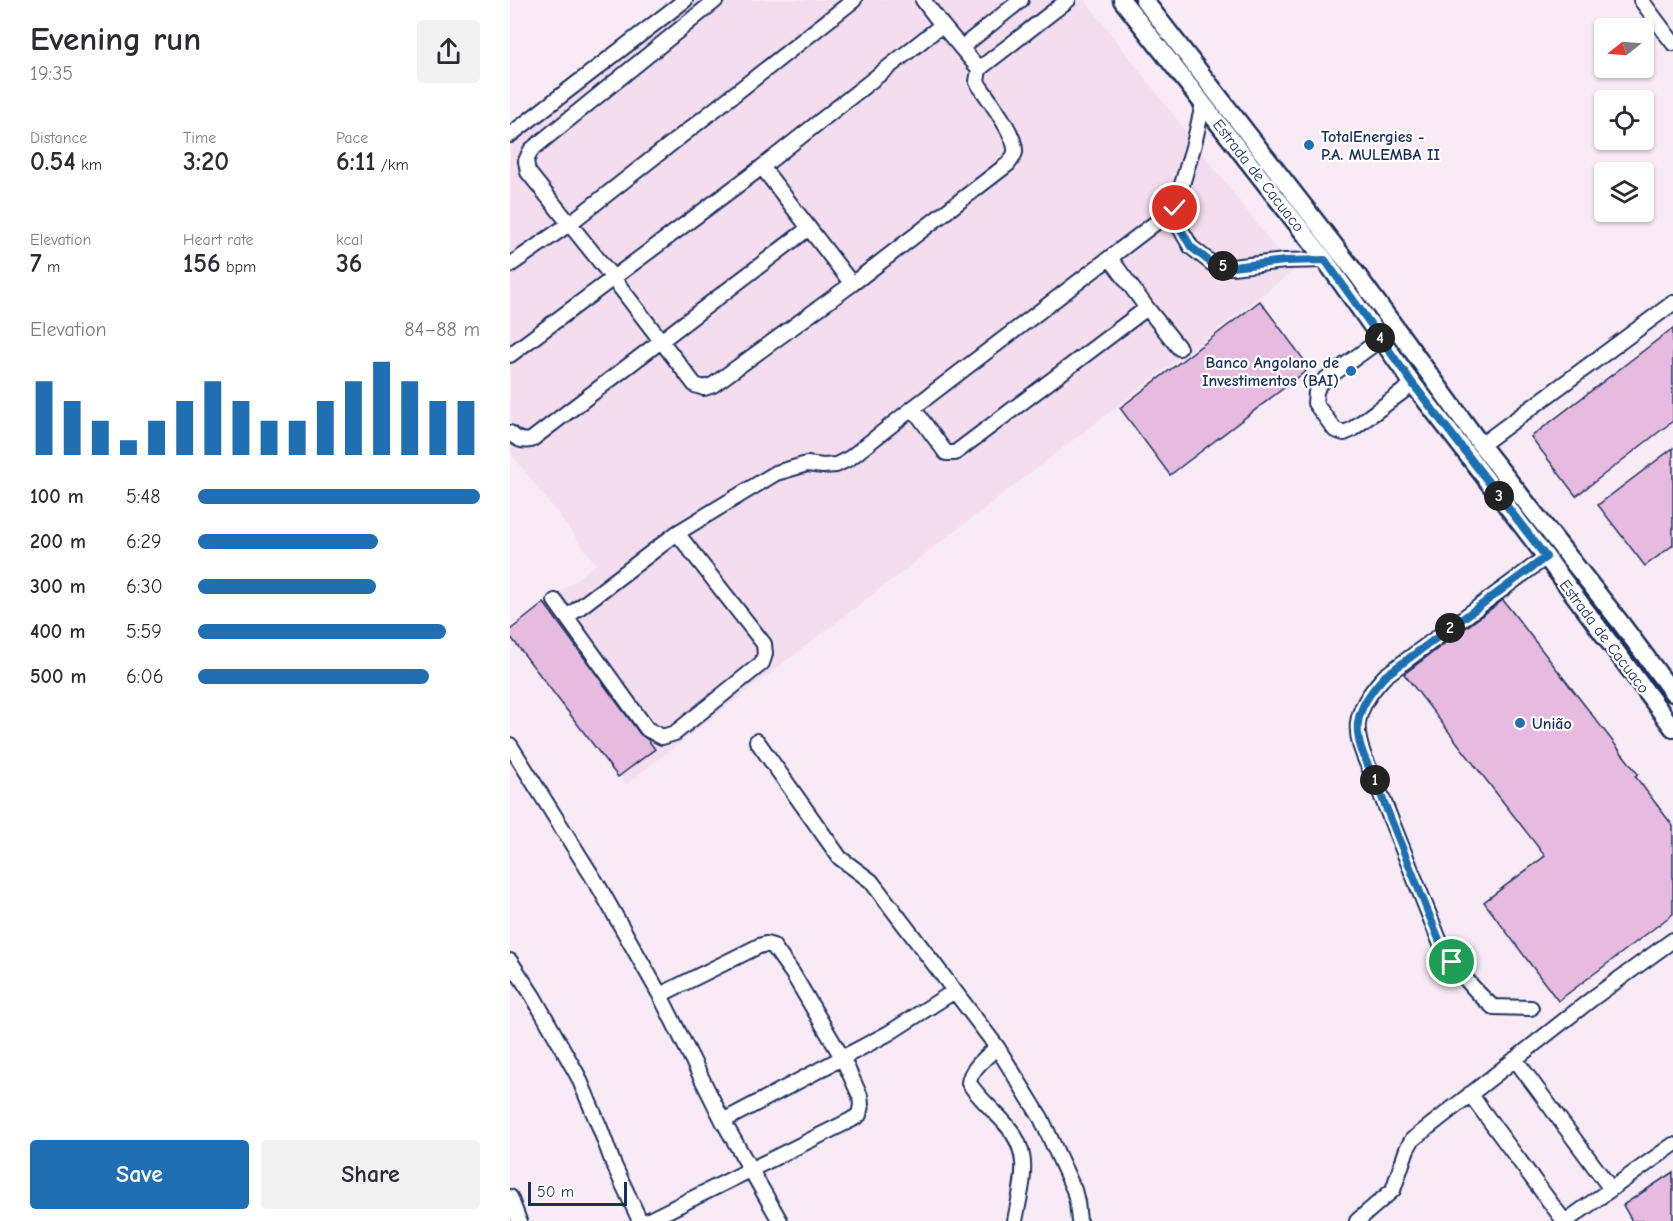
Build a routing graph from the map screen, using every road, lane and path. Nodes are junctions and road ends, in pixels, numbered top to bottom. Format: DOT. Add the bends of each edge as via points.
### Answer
graph roads {
  1 [pos="685,0"];
  2 [pos="716,0"];
  3 [pos="854,0"];
  4 [pos="923,0"];
  5 [pos="1022,0"];
  6 [pos="1068,0"];
  7 [pos="1122,0"];
  8 [pos="1144,0"];
  9 [pos="1641,0"];
  10 [pos="942,25"];
  11 [pos="1673,43"];
  12 [pos="961,48"];
  13 [pos="979,69"];
  14 [pos="1203,104"];
  15 [pos="510,135"];
  16 [pos="762,167"];
  17 [pos="1175,208"];
  18 [pos="569,224"];
  19 [pos="809,228"];
  20 [pos="1110,258"];
  21 [pos="1325,260"];
  22 [pos="510,265"];
  23 [pos="613,278"];
  24 [pos="852,284"];
  25 [pos="1673,303"];
  26 [pos="1147,308"];
  27 [pos="1381,339"];
  28 [pos="662,340"];
  29 [pos="1179,348"];
  30 [pos="510,355"];
  31 [pos="1413,384"];
  32 [pos="913,408"];
  33 [pos="510,433"];
  34 [pos="1481,445"];
  35 [pos="677,533"];
  36 [pos="1546,557"];
  37 [pos="555,601"];
  38 [pos="567,617"];
  39 [pos="1673,693"];
  40 [pos="1673,728"];
  41 [pos="757,741"];
  42 [pos="510,745"];
  43 [pos="1673,940"];
  44 [pos="510,961"];
  45 [pos="954,992"];
  46 [pos="660,995"];
  47 [pos="1531,1008"];
  48 [pos="997,1047"];
  49 [pos="843,1059"];
  50 [pos="1515,1059"];
  51 [pos="1470,1094"];
  52 [pos="723,1121"];
  53 [pos="1673,1144"];
  54 [pos="751,1168"];
  55 [pos="1611,1189"];
  56 [pos="510,1197"];
  57 [pos="519,1221"];
  58 [pos="640,1221"];
  59 [pos="647,1221"];
  60 [pos="780,1221"];
  61 [pos="1015,1221"];
  62 [pos="1079,1221"];
  63 [pos="1357,1221"];
  64 [pos="1565,1221"];
  1 -- 15 [label="street"];
  2 -- 18 [label="street" via="531,150 526,161 528,172"];
  3 -- 18 [label="street"];
  4 -- 10 [label="street"];
  5 -- 12 [label="street"];
  6 -- 13 [label="street"];
  7 -- 14 [label="main road, Estrada de Cacuaco"];
  8 -- 34 [label="main road, Estrada de Cacuaco" via="1355,272"];
  9 -- 11 [label="street"];
  10 -- 12 [label="street"];
  10 -- 16 [label="street"];
  12 -- 13 [label="street"];
  13 -- 24 [label="street" via="977,82 1009,132 1015,155"];
  14 -- 17 [label="street"];
  14 -- 21 [label="main road, Estrada de Cacuaco"];
  16 -- 19 [label="street"];
  16 -- 23 [label="street"];
  17 -- 20 [label="street"];
  17 -- 21 [label="street" via="1191,247 1214,265"];
  18 -- 22 [label="street"];
  18 -- 23 [label="street"];
  19 -- 24 [label="street"];
  19 -- 28 [label="street"];
  20 -- 26 [label="street"];
  20 -- 32 [label="street"];
  21 -- 27 [label="main road, Estrada de Cacuaco"];
  23 -- 28 [label="street"];
  23 -- 30 [label="street"];
  24 -- 28 [label="street" via="704,388 695,385"];
  25 -- 34 [label="street"];
  26 -- 29 [label="street"];
  26 -- 32 [label="street" via="955,453 946,453"];
  27 -- 31 [label="main road, Estrada de Cacuaco"];
  27 -- 31 [label="street" via="1319,384 1315,403 1335,430 1344,433"];
  28 -- 33 [label="street" via="531,440 516,439"];
  31 -- 36 [label="main road, Estrada de Cacuaco"];
  32 -- 35 [label="street" via="850,458 836,465 807,464 776,473"];
  34 -- 39 [label="main road, Estrada de Cacuaco"];
  35 -- 38 [label="street"];
  35 -- 38 [label="street" via="764,644 765,654 762,663 675,733 662,736 647,729"];
  36 -- 40 [label="main road, Estrada de Cacuaco"];
  36 -- 47 [label="street" via="1385,676 1362,708 1357,732 1364,758 1440,942 1452,962 1493,1007"];
  37 -- 38 [label="street"];
  41 -- 45 [label="street" via="840,858 870,881"];
  42 -- 46 [label="street" via="599,887"];
  43 -- 50 [label="street"];
  44 -- 58 [label="street" via="578,1076"];
  45 -- 48 [label="street"];
  45 -- 49 [label="street"];
  46 -- 49 [label="street" via="759,946 773,946"];
  46 -- 52 [label="street"];
  48 -- 61 [label="street" via="973,1072 969,1083 1007,1124 1022,1150 1024,1170"];
  48 -- 62 [label="street" via="1041,1118 1074,1190"];
  49 -- 52 [label="street"];
  49 -- 54 [label="street" via="860,1096 859,1115"];
  50 -- 51 [label="street"];
  50 -- 55 [label="street"];
  51 -- 63 [label="street" via="1412,1140 1393,1190"];
  51 -- 64 [label="street"];
  52 -- 54 [label="street"];
  53 -- 55 [label="street"];
  54 -- 59 [label="street"];
  54 -- 60 [label="street"];
  55 -- 64 [label="street"];
  56 -- 57 [label="street"];
}
